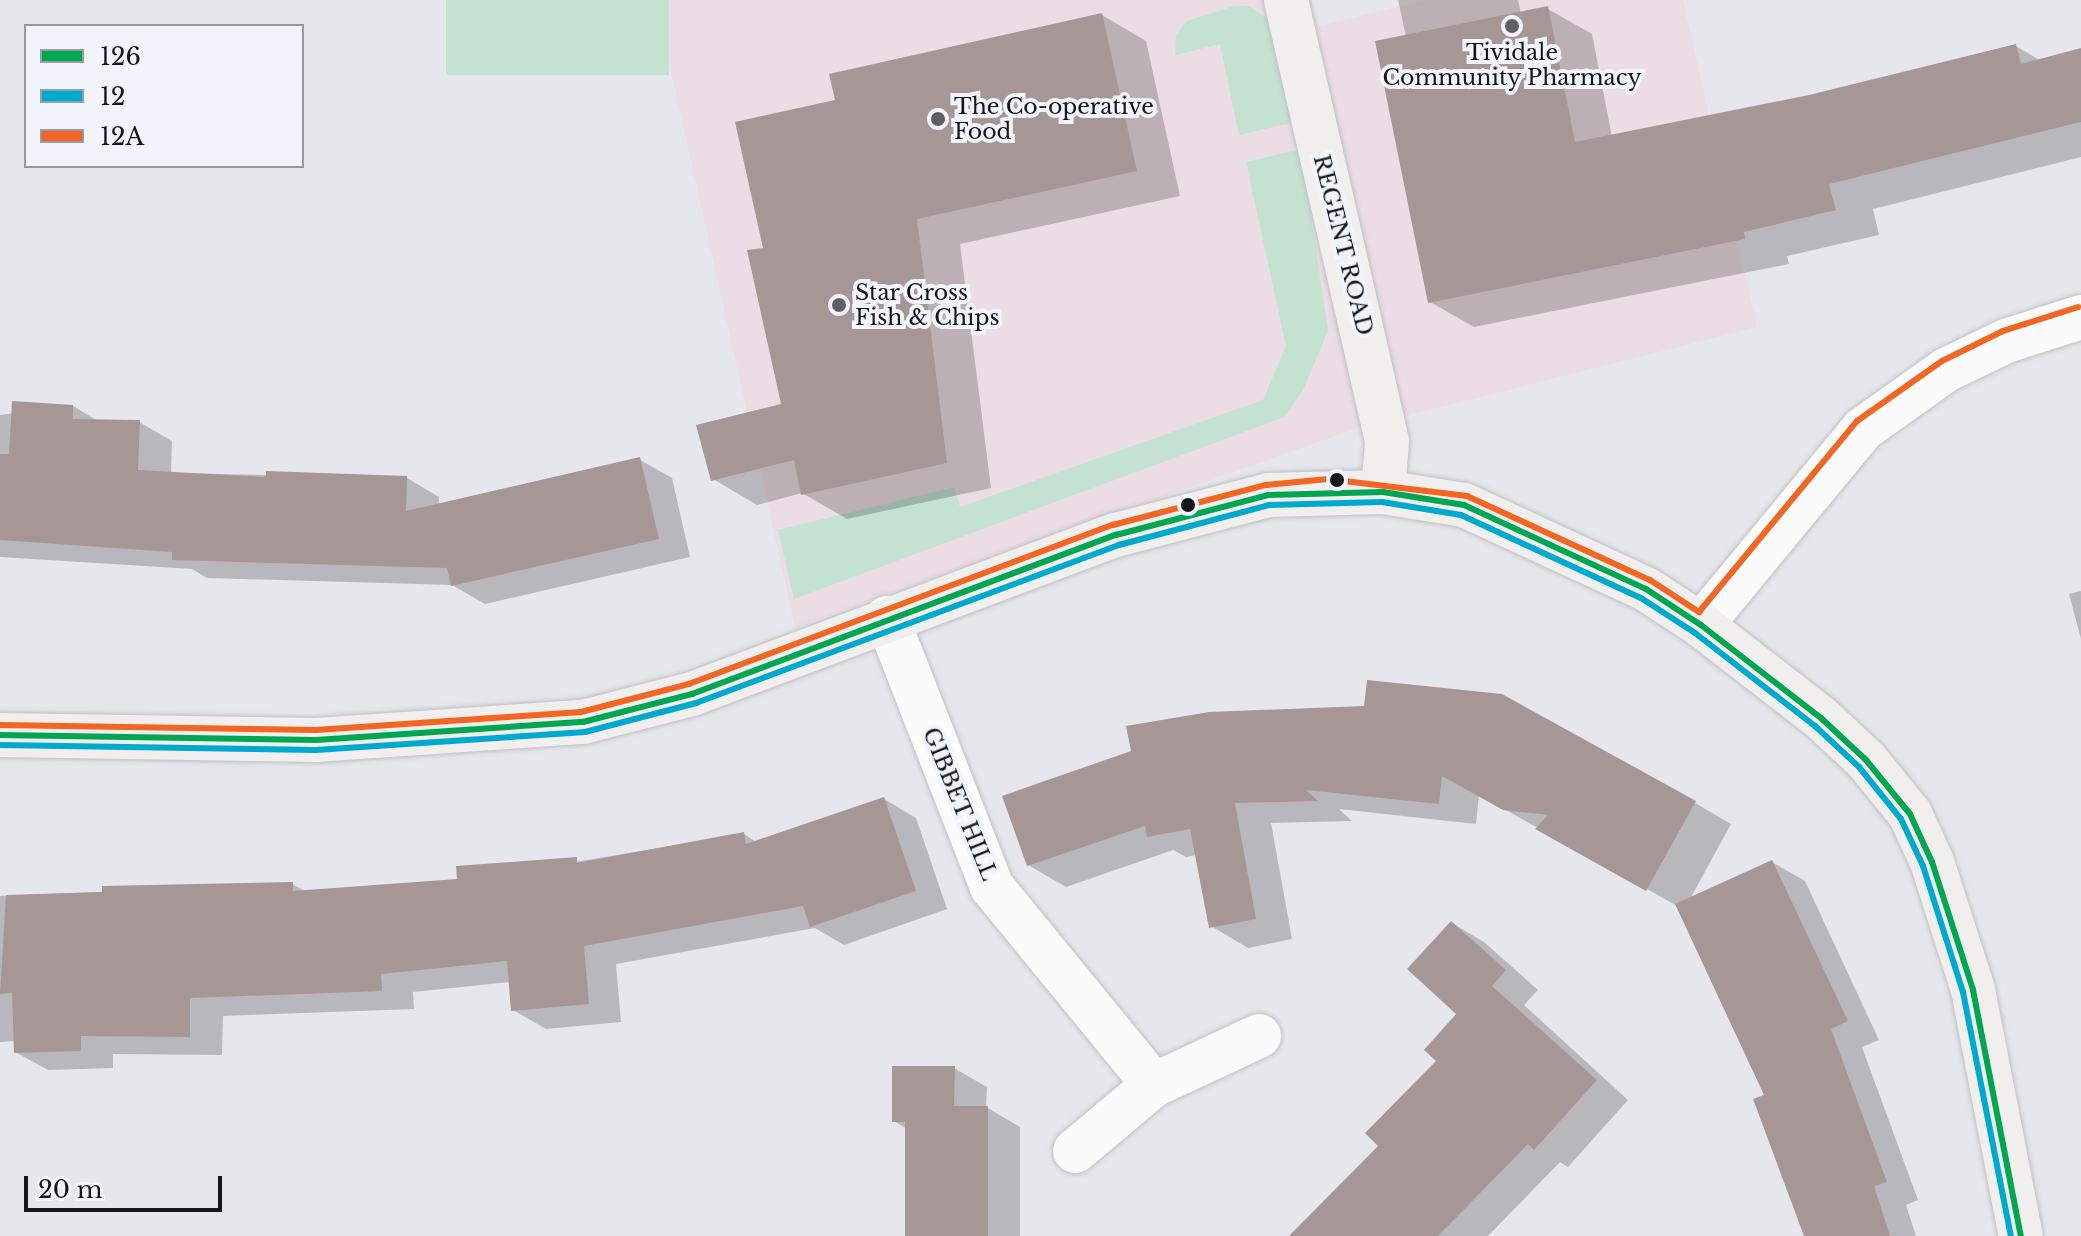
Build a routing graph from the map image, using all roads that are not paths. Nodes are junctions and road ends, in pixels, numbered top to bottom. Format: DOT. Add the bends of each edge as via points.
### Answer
graph roads {
  1 [pos="1286,0"];
  2 [pos="2081,317"];
  3 [pos="1383,492"];
  4 [pos="887,618"];
  5 [pos="1701,625"];
  6 [pos="0,735"];
  7 [pos="1259,1036"];
  8 [pos="1154,1085"];
  9 [pos="1075,1151"];
  10 [pos="2021,1236"];
  1 -- 3 [label="street, REGENT ROAD" via="1385,428"];
  2 -- 5 [label="street" via="2006,341 1946,370 1863,429"];
  3 -- 4 [label="street" via="1268,495 1116,535"];
  3 -- 5 [label="street" via="1464,505 1646,589"];
  4 -- 6 [label="street" via="692,694 583,722 316,740"];
  4 -- 8 [label="street, GIBBET HILL" via="992,887"];
  5 -- 10 [label="street" via="1821,718 1866,760 1910,814 1932,862 1973,990"];
  7 -- 8 [label="street"];
  8 -- 9 [label="street"];
}
